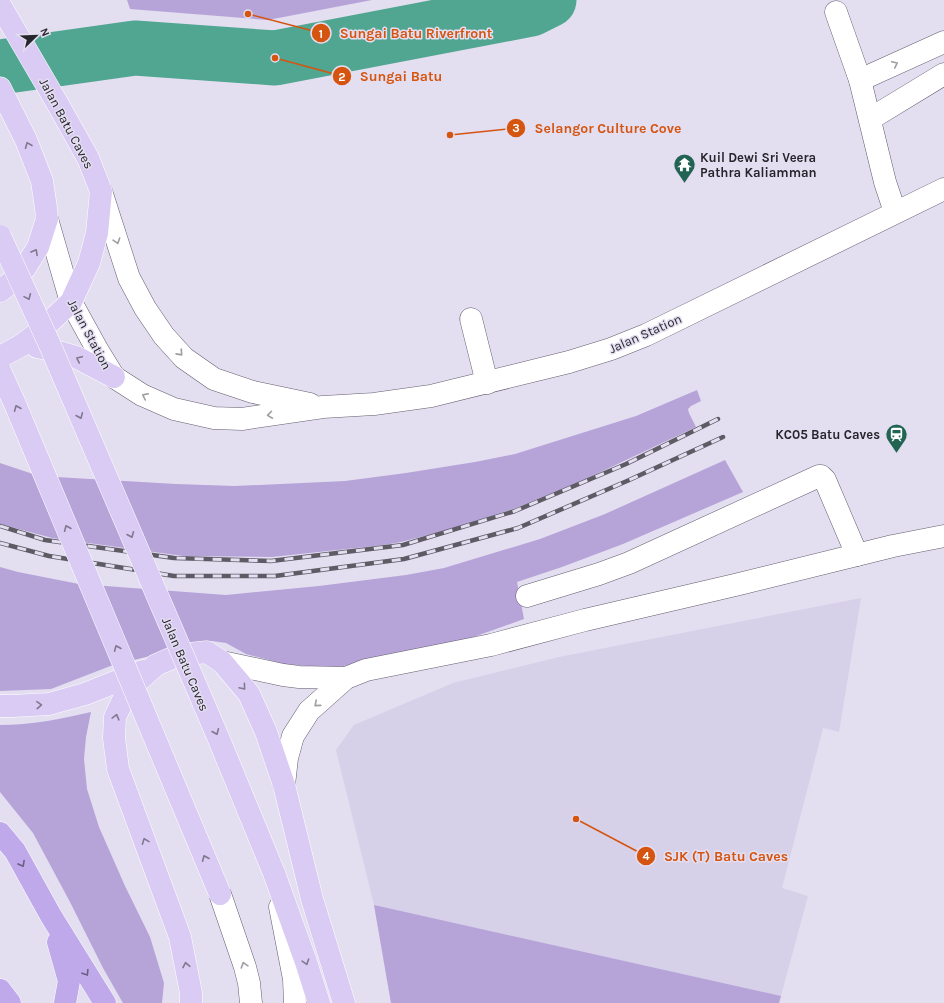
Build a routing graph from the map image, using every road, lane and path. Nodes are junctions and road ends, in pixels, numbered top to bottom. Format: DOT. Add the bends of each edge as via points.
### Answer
graph roads {
  1 [pos="0,5"];
  2 [pos="836,12"];
  3 [pos="944,42"];
  4 [pos="944,74"];
  5 [pos="860,80"];
  6 [pos="3,94"];
  7 [pos="870,119"];
  8 [pos="944,189"];
  9 [pos="101,191"];
  10 [pos="895,212"];
  11 [pos="47,219"];
  12 [pos="0,236"];
  13 [pos="0,291"];
  14 [pos="71,302"];
  15 [pos="471,319"];
  16 [pos="22,345"];
  17 [pos="0,357"];
  18 [pos="0,371"];
  19 [pos="114,377"];
  20 [pos="487,383"];
  21 [pos="323,407"];
  22 [pos="944,520"];
  23 [pos="944,536"];
  24 [pos="892,546"];
  25 [pos="857,555"];
  26 [pos="527,596"];
  27 [pos="222,662"];
  28 [pos="156,665"];
  29 [pos="346,678"];
  30 [pos="0,706"];
  31 [pos="284,785"];
  32 [pos="0,833"];
  33 [pos="274,873"];
  34 [pos="220,894"];
  35 [pos="51,916"];
  36 [pos="69,981"];
  37 [pos="0,990"];
  38 [pos="10,1003"];
  39 [pos="65,1003"];
  40 [pos="75,1003"];
  41 [pos="105,1003"];
  42 [pos="191,1003"];
  43 [pos="251,1003"];
  44 [pos="295,1003"];
  45 [pos="319,1003"];
  46 [pos="344,1003"];
  1 -- 9 [label="main road, Jalan Batu Caves" via="88,158"];
  2 -- 5 [label="street"];
  5 -- 3 [label="street, one-way"];
  4 -- 7 [label="street"];
  5 -- 7 [label="street"];
  11 -- 6 [label="main road, one-way" via="42,181 26,140"];
  7 -- 10 [label="street"];
  8 -- 10 [label="street, Jalan Station"];
  9 -- 14 [label="main road, Jalan Batu Caves" via="97,233 89,263"];
  9 -- 21 [label="street, Jalan Station, one-way" via="129,278 164,336 184,358 214,379 252,392"];
  10 -- 20 [label="street, Jalan Station" via="611,350"];
  13 -- 11 [label="main road, one-way" via="25,268 38,247"];
  11 -- 14 [label="street, Jalan Station"];
  12 -- 33 [label="main road, Jalan Batu Caves, one-way, bridge" via="52,350"];
  14 -- 16 [label="main road, Jalan Batu Caves" via="40,332"];
  14 -- 19 [label="street, Jalan Station"];
  15 -- 20 [label="street"];
  16 -- 17 [label="main road, Jalan Batu Caves"];
  19 -- 16 [label="main road, one-way" via="76,357"];
  34 -- 18 [label="main road, one-way, bridge"];
  21 -- 19 [label="street, Jalan Station, one-way" via="242,419 214,418 174,409 142,395"];
  20 -- 21 [label="street, Jalan Station" via="432,396 374,404"];
  22 -- 24 [label="street"];
  23 -- 24 [label="street"];
  24 -- 25 [label="street"];
  25 -- 26 [label="street" via="825,480 819,476 629,563"];
  25 -- 29 [label="street" via="491,645 366,670"];
  27 -- 28 [label="main road" via="207,652 179,655"];
  27 -- 29 [label="street" via="283,675"];
  27 -- 31 [label="main road, one-way" via="249,694 266,732"];
  30 -- 28 [label="main road, one-way" via="49,704 85,694"];
  42 -- 28 [label="main road, one-way" via="180,937 118,769 114,738 115,717 128,690"];
  29 -- 31 [label="street, one-way" via="309,711 293,736 286,758"];
  31 -- 46 [label="main road" via="312,899"];
  32 -- 35 [label="highway, one-way" via="15,852"];
  33 -- 44 [label="street" via="294,979"];
  33 -- 45 [label="main road, Jalan Batu Caves, one-way"];
  43 -- 34 [label="street, one-way" via="245,967"];
  35 -- 36 [label="highway"];
  35 -- 41 [label="highway, one-way"];
  36 -- 39 [label="highway"];
  36 -- 40 [label="highway"];
  37 -- 38 [label="highway"];
}
